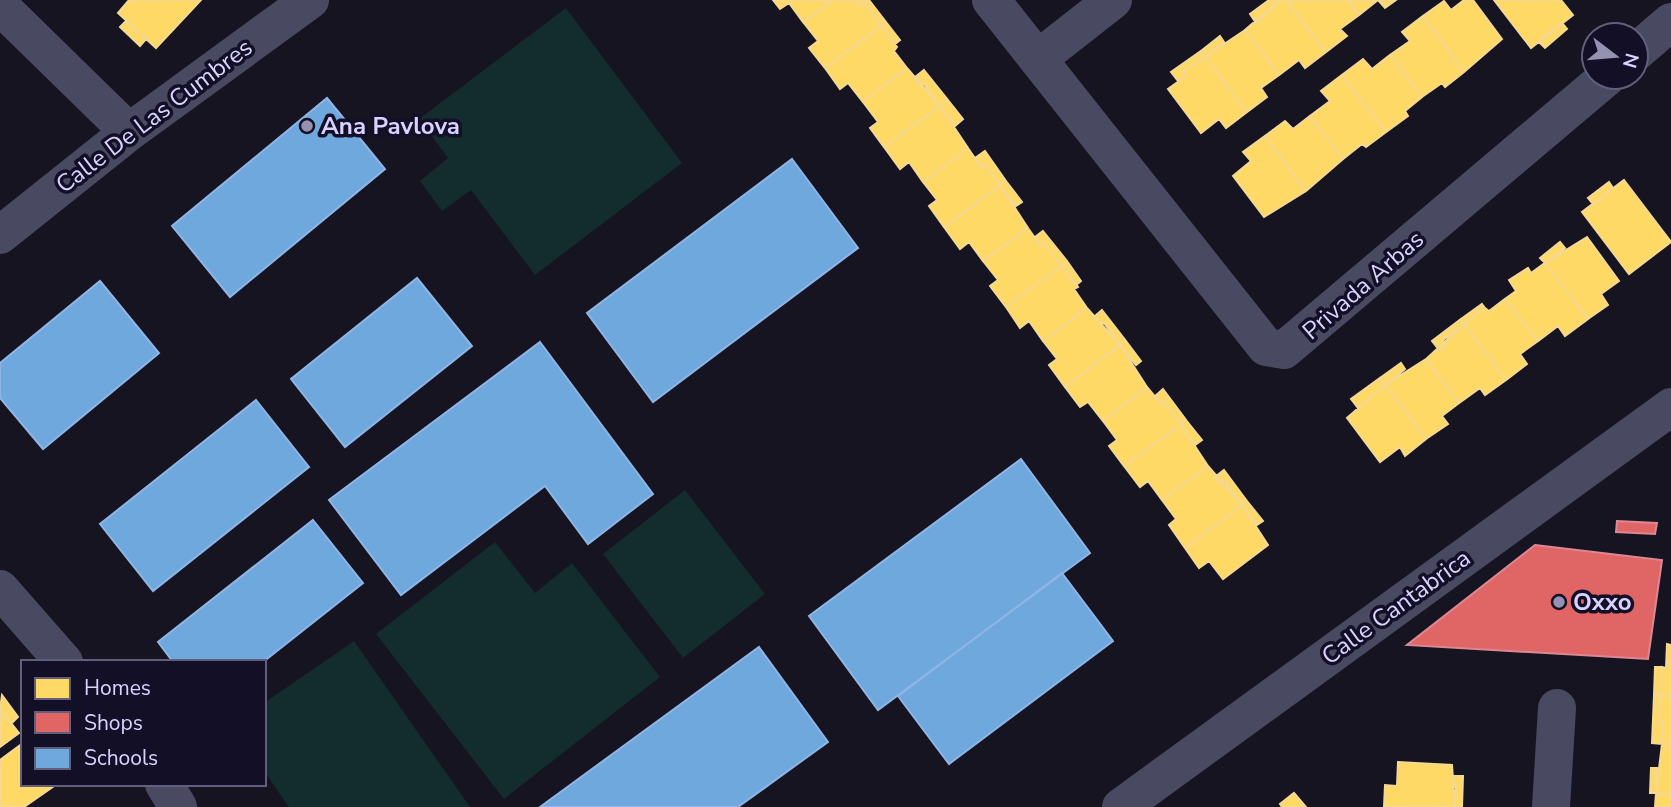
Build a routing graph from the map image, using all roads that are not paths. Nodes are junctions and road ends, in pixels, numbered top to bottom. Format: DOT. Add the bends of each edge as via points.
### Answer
graph roads {
  1 [pos="310,0"];
  2 [pos="991,0"];
  3 [pos="1112,0"];
  4 [pos="0,6"];
  5 [pos="1671,22"];
  6 [pos="1650,40"];
  7 [pos="1039,58"];
  8 [pos="1589,91"];
  9 [pos="129,132"];
  10 [pos="0,235"];
  11 [pos="1671,407"];
  12 [pos="0,589"];
  13 [pos="62,660"];
  14 [pos="1557,708"];
  15 [pos="165,786"];
  16 [pos="178,807"];
  17 [pos="1121,807"];
  18 [pos="1550,807"];
  1 -- 9 [label="street, Calle De Las Cumbres"];
  2 -- 7 [label="street, Privada Arbas"];
  3 -- 7 [label="street"];
  4 -- 9 [label="street"];
  5 -- 6 [label="street"];
  7 -- 8 [label="street, Privada Arbas" via="1266,347 1284,350"];
  9 -- 10 [label="street, Calle De Las Cumbres"];
  11 -- 17 [label="street, Calle Cantabrica"];
  12 -- 13 [label="street"];
  14 -- 18 [label="street"];
  15 -- 16 [label="street"];
}
